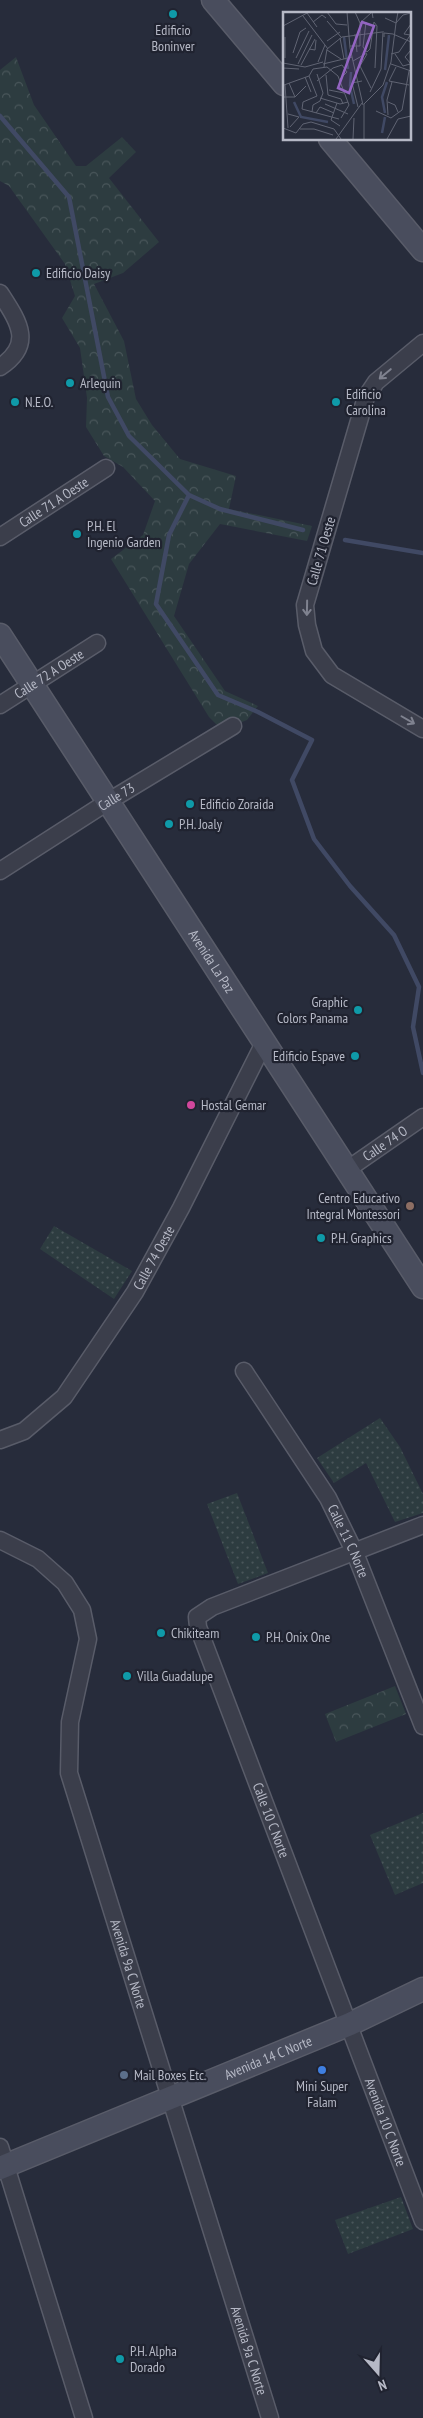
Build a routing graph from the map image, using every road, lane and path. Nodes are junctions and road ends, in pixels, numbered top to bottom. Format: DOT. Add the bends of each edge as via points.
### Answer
graph roads {
  1 [pos="214,0"];
  2 [pos="283,83"];
  3 [pos="331,140"];
  4 [pos="423,250"];
  5 [pos="0,293"];
  6 [pos="423,343"];
  7 [pos="0,367"];
  8 [pos="106,468"];
  9 [pos="0,537"];
  10 [pos="0,635"];
  11 [pos="97,643"];
  12 [pos="32,684"];
  13 [pos="0,705"];
  14 [pos="233,726"];
  15 [pos="423,728"];
  16 [pos="108,801"];
  17 [pos="0,871"];
  18 [pos="265,1041"];
  19 [pos="423,1117"];
  20 [pos="348,1169"];
  21 [pos="423,1287"];
  22 [pos="244,1371"];
  23 [pos="0,1440"];
  24 [pos="423,1525"];
  25 [pos="0,1540"];
  26 [pos="355,1553"];
  27 [pos="423,1726"];
  28 [pos="423,1989"];
  29 [pos="350,2024"];
  30 [pos="169,2098"];
  31 [pos="2,2160"];
  32 [pos="423,2221"];
  33 [pos="84,2418"];
  34 [pos="270,2418"];
  1 -- 2 [label="main road"];
  3 -- 4 [label="main road"];
  5 -- 7 [label="street" via="21,334 20,348 10,361"];
  6 -- 15 [label="street, Calle 71 Oeste, one-way" via="376,382 366,397 305,605 314,651 332,675"];
  8 -- 9 [label="street, Calle 71 A Oeste"];
  10 -- 12 [label="main road, Avenida La Paz"];
  11 -- 12 [label="street, Calle 72 A Oeste"];
  12 -- 13 [label="street, Calle 72 A Oeste"];
  12 -- 16 [label="main road, Avenida La Paz"];
  14 -- 16 [label="street, Calle 73"];
  16 -- 17 [label="street, Calle 73"];
  16 -- 18 [label="main road, Avenida La Paz"];
  18 -- 20 [label="main road, Avenida La Paz"];
  18 -- 23 [label="street, Calle 74 Oeste" via="135,1292 64,1397 24,1431"];
  19 -- 20 [label="street, Calle 74 O"];
  20 -- 21 [label="main road, Avenida La Paz"];
  22 -- 26 [label="street, Calle 11 C Norte" via="328,1498"];
  24 -- 26 [label="street"];
  25 -- 30 [label="street, Avenida 9a C Norte" via="38,1559 65,1583 82,1610 88,1639 70,1722 69,1773"];
  26 -- 27 [label="street, Calle 11 C Norte"];
  26 -- 29 [label="street, Calle 10 C Norte" via="212,1606 197,1617 198,1628"];
  28 -- 29 [label="main road, Avenida 14 C Norte"];
  29 -- 30 [label="main road, Avenida 14 C Norte"];
  29 -- 32 [label="street, Avenida 10 C Norte"];
  30 -- 31 [label="main road, Avenida 14 C Norte"];
  30 -- 34 [label="street, Avenida 9a C Norte"];
  31 -- 33 [label="street"];
}
